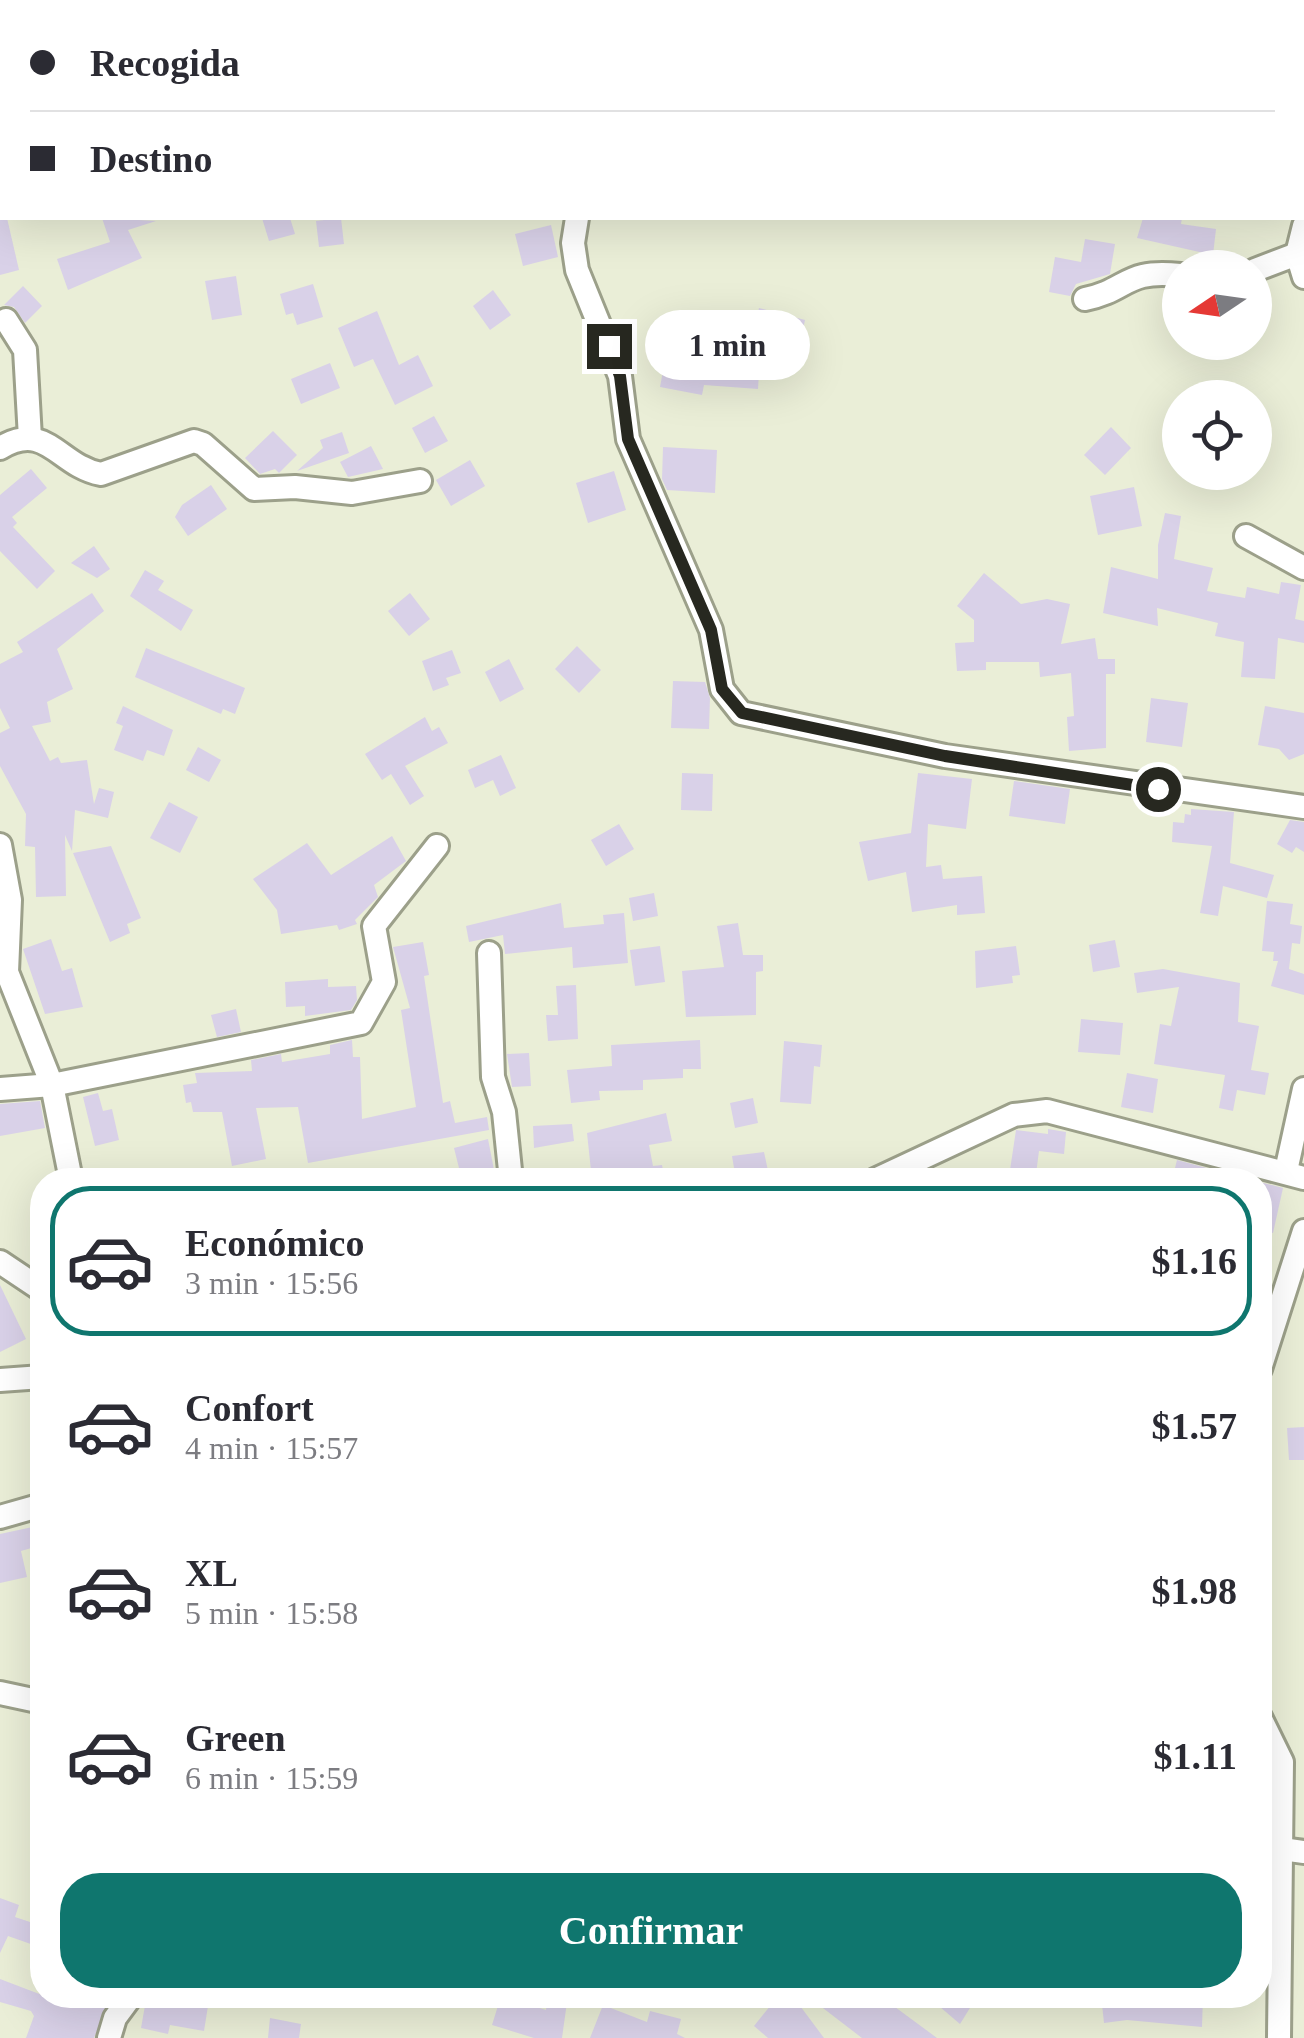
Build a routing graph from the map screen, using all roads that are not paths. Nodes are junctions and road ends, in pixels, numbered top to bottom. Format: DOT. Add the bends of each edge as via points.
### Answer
graph roads {
  1 [pos="577,220"];
  2 [pos="1304,226"];
  3 [pos="1297,254"];
  4 [pos="1272,264"];
  5 [pos="1162,273"];
  6 [pos="1304,277"];
  7 [pos="1084,299"];
  8 [pos="6,320"];
  9 [pos="30,438"];
  10 [pos="0,448"];
  11 [pos="420,481"];
  12 [pos="1246,536"];
  13 [pos="1304,568"];
  14 [pos="1304,807"];
  15 [pos="0,845"];
  16 [pos="437,846"];
  17 [pos="490,954"];
  18 [pos="52,1086"];
  19 [pos="0,1089"];
  20 [pos="1304,1089"];
  21 [pos="69,1168"];
  22 [pos="510,1168"];
  23 [pos="901,1168"];
  24 [pos="1268,1168"];
  25 [pos="1295,1175"];
  26 [pos="1304,1231"];
  27 [pos="0,1262"];
  28 [pos="30,1282"];
  29 [pos="1272,1331"];
  30 [pos="30,1378"];
  31 [pos="0,1380"];
  32 [pos="30,1508"];
  33 [pos="0,1517"];
  34 [pos="0,1693"];
  35 [pos="30,1699"];
  36 [pos="1272,1742"];
  37 [pos="1282,1853"];
  38 [pos="122,2008"];
  39 [pos="108,2038"];
  40 [pos="1279,2038"];
  1 -- 14 [label="street" via="577,270 620,376 628,439 711,630 722,689 742,713 945,756"];
  2 -- 3 [label="street"];
  3 -- 4 [label="street"];
  3 -- 6 [label="street"];
  5 -- 7 [label="street" via="1127,278 1111,292"];
  8 -- 9 [label="street" via="25,350"];
  9 -- 10 [label="street"];
  9 -- 11 [label="street" via="100,474 194,441 254,489 352,493"];
  12 -- 13 [label="street"];
  15 -- 18 [label="street" via="10,900 8,972"];
  16 -- 18 [label="street" via="374,926 384,982 361,1022"];
  17 -- 22 [label="street" via="494,1077"];
  18 -- 19 [label="street"];
  18 -- 21 [label="street"];
  20 -- 25 [label="street"];
  23 -- 24 [label="street" via="1014,1115 1047,1111"];
  26 -- 29 [label="street"];
  27 -- 28 [label="street"];
  30 -- 31 [label="street"];
  32 -- 33 [label="street"];
  34 -- 35 [label="street"];
  36 -- 37 [label="street" via="1282,1762"];
  37 -- 40 [label="street"];
  38 -- 39 [label="street"];
}
